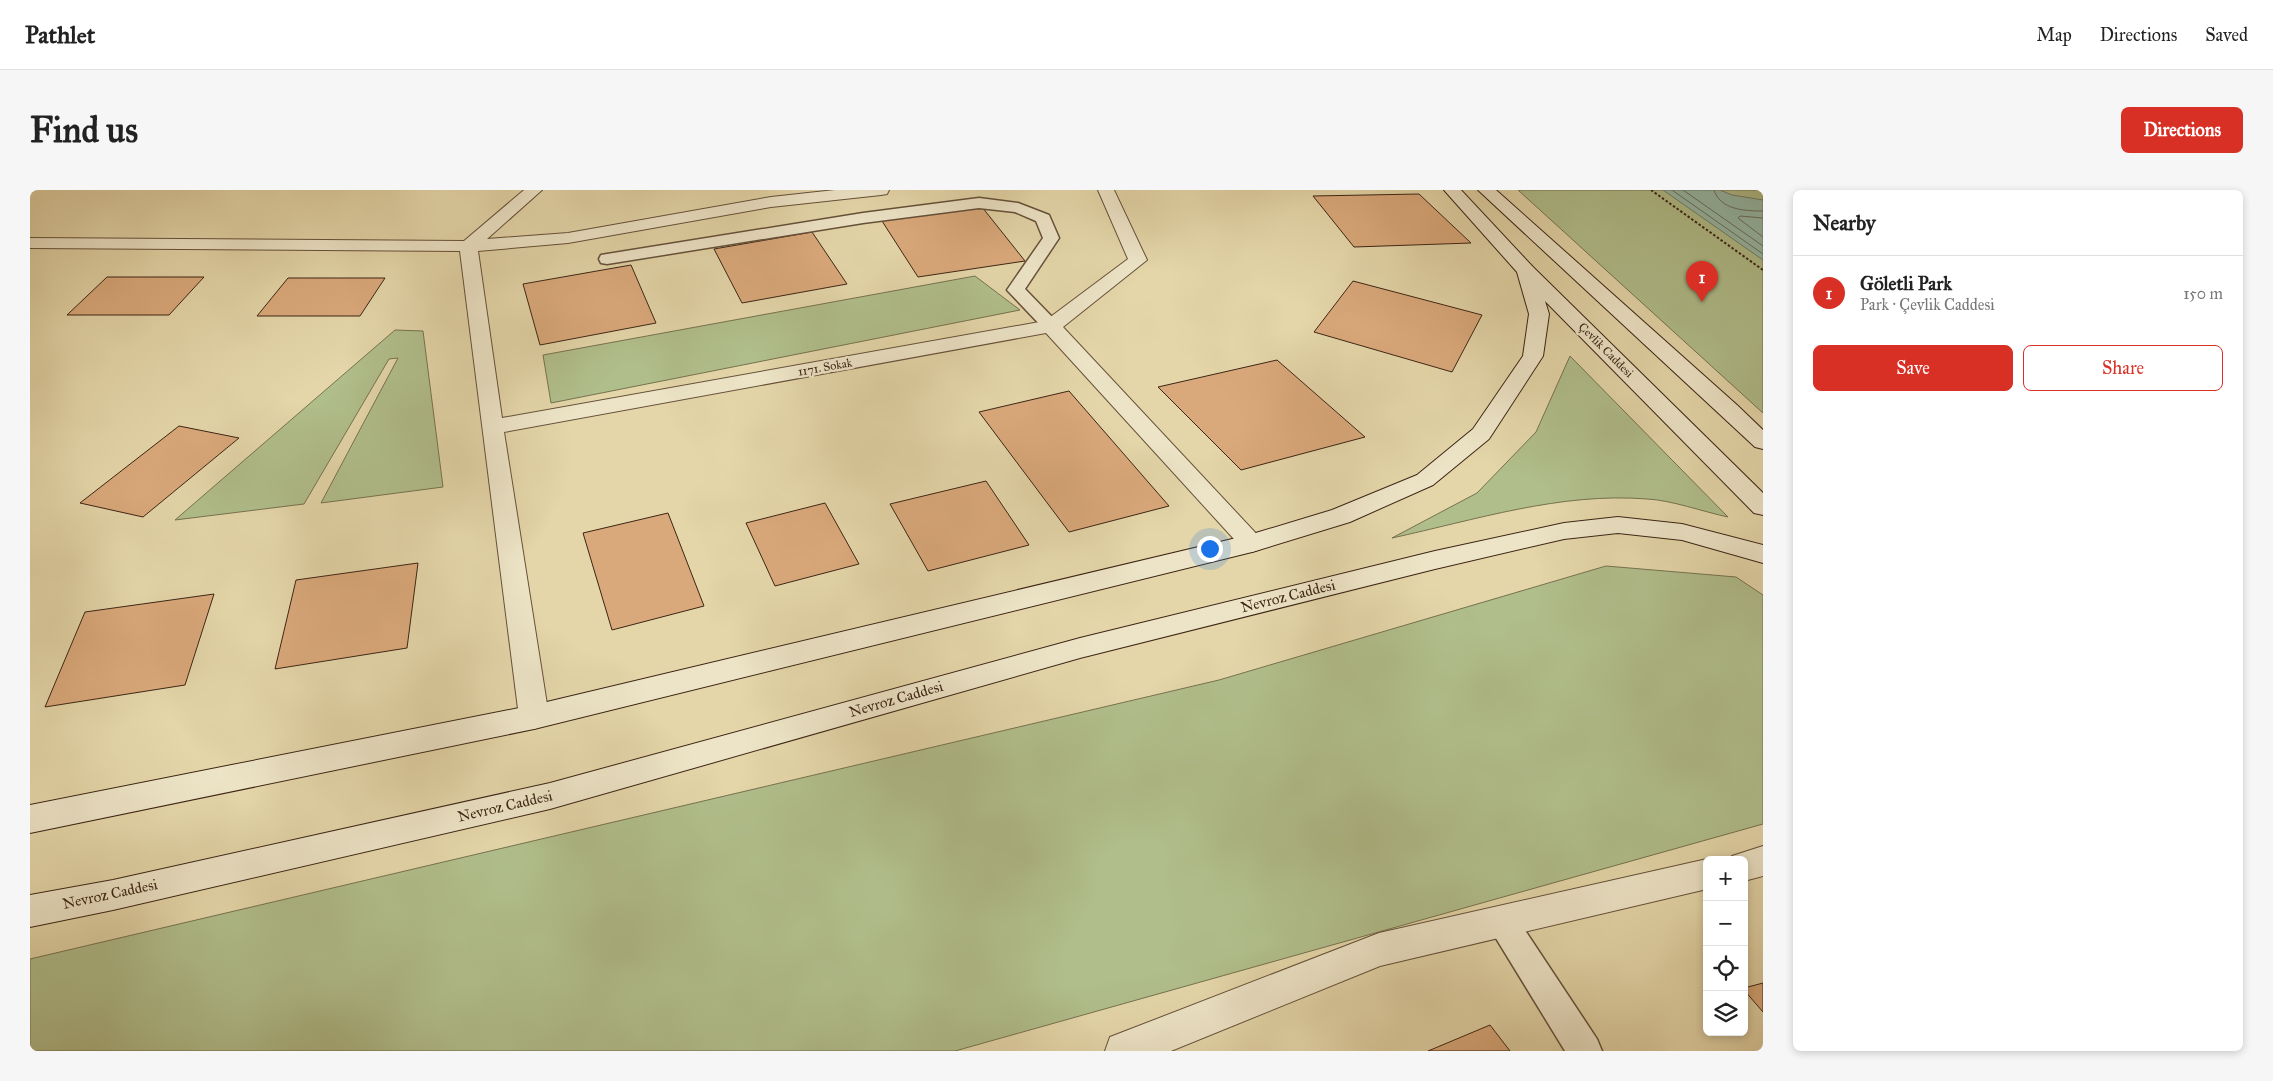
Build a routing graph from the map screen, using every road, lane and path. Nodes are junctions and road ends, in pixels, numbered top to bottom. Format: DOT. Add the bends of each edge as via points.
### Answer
graph roads {
  1 [pos="534,190"];
  2 [pos="881,190"];
  3 [pos="1106,190"];
  4 [pos="1452,190"];
  5 [pos="1486,190"];
  6 [pos="1651,190"];
  7 [pos="30,243"];
  8 [pos="468,246"];
  9 [pos="607,259"];
  10 [pos="1763,270"];
  11 [pos="1526,271"];
  12 [pos="1051,326"];
  13 [pos="492,427"];
  14 [pos="1763,442"];
  15 [pos="1763,507"];
  16 [pos="1252,543"];
  17 [pos="1763,554"];
  18 [pos="534,717"];
  19 [pos="30,819"];
  20 [pos="1763,861"];
  21 [pos="1748,865"];
  22 [pos="1703,875"];
  23 [pos="30,911"];
  24 [pos="1502,922"];
  25 [pos="1124,1051"];
  26 [pos="1585,1051"];
  1 -- 8 [label="main road"];
  2 -- 8 [label="main road" via="771,202 568,238"];
  3 -- 12 [label="main road, 1171. Sokak" via="1138,260"];
  4 -- 11 [label="main road, Çevlik Caddesi"];
  5 -- 14 [label="main road"];
  6 -- 10 [label="path"];
  7 -- 8 [label="main road"];
  8 -- 13 [label="main road"];
  9 -- 12 [label="lane" via="979,203 1018,208 1043,218 1051,238 1016,290"];
  11 -- 15 [label="main road, Çevlik Caddesi"];
  11 -- 16 [label="main road" via="1539,314 1533,356 1481,434 1425,480 1341,516"];
  12 -- 13 [label="main road, 1171. Sokak"];
  12 -- 16 [label="main road"];
  13 -- 18 [label="main road"];
  16 -- 18 [label="main road"];
  17 -- 23 [label="main road, Nevroz Caddesi" via="1682,532 1618,524 1564,531 1080,648 550,796"];
  18 -- 19 [label="main road"];
  20 -- 21 [label="main road"];
  22 -- 24 [label="main road"];
  24 -- 25 [label="main road" via="1380,950"];
  24 -- 26 [label="lane"];
}
